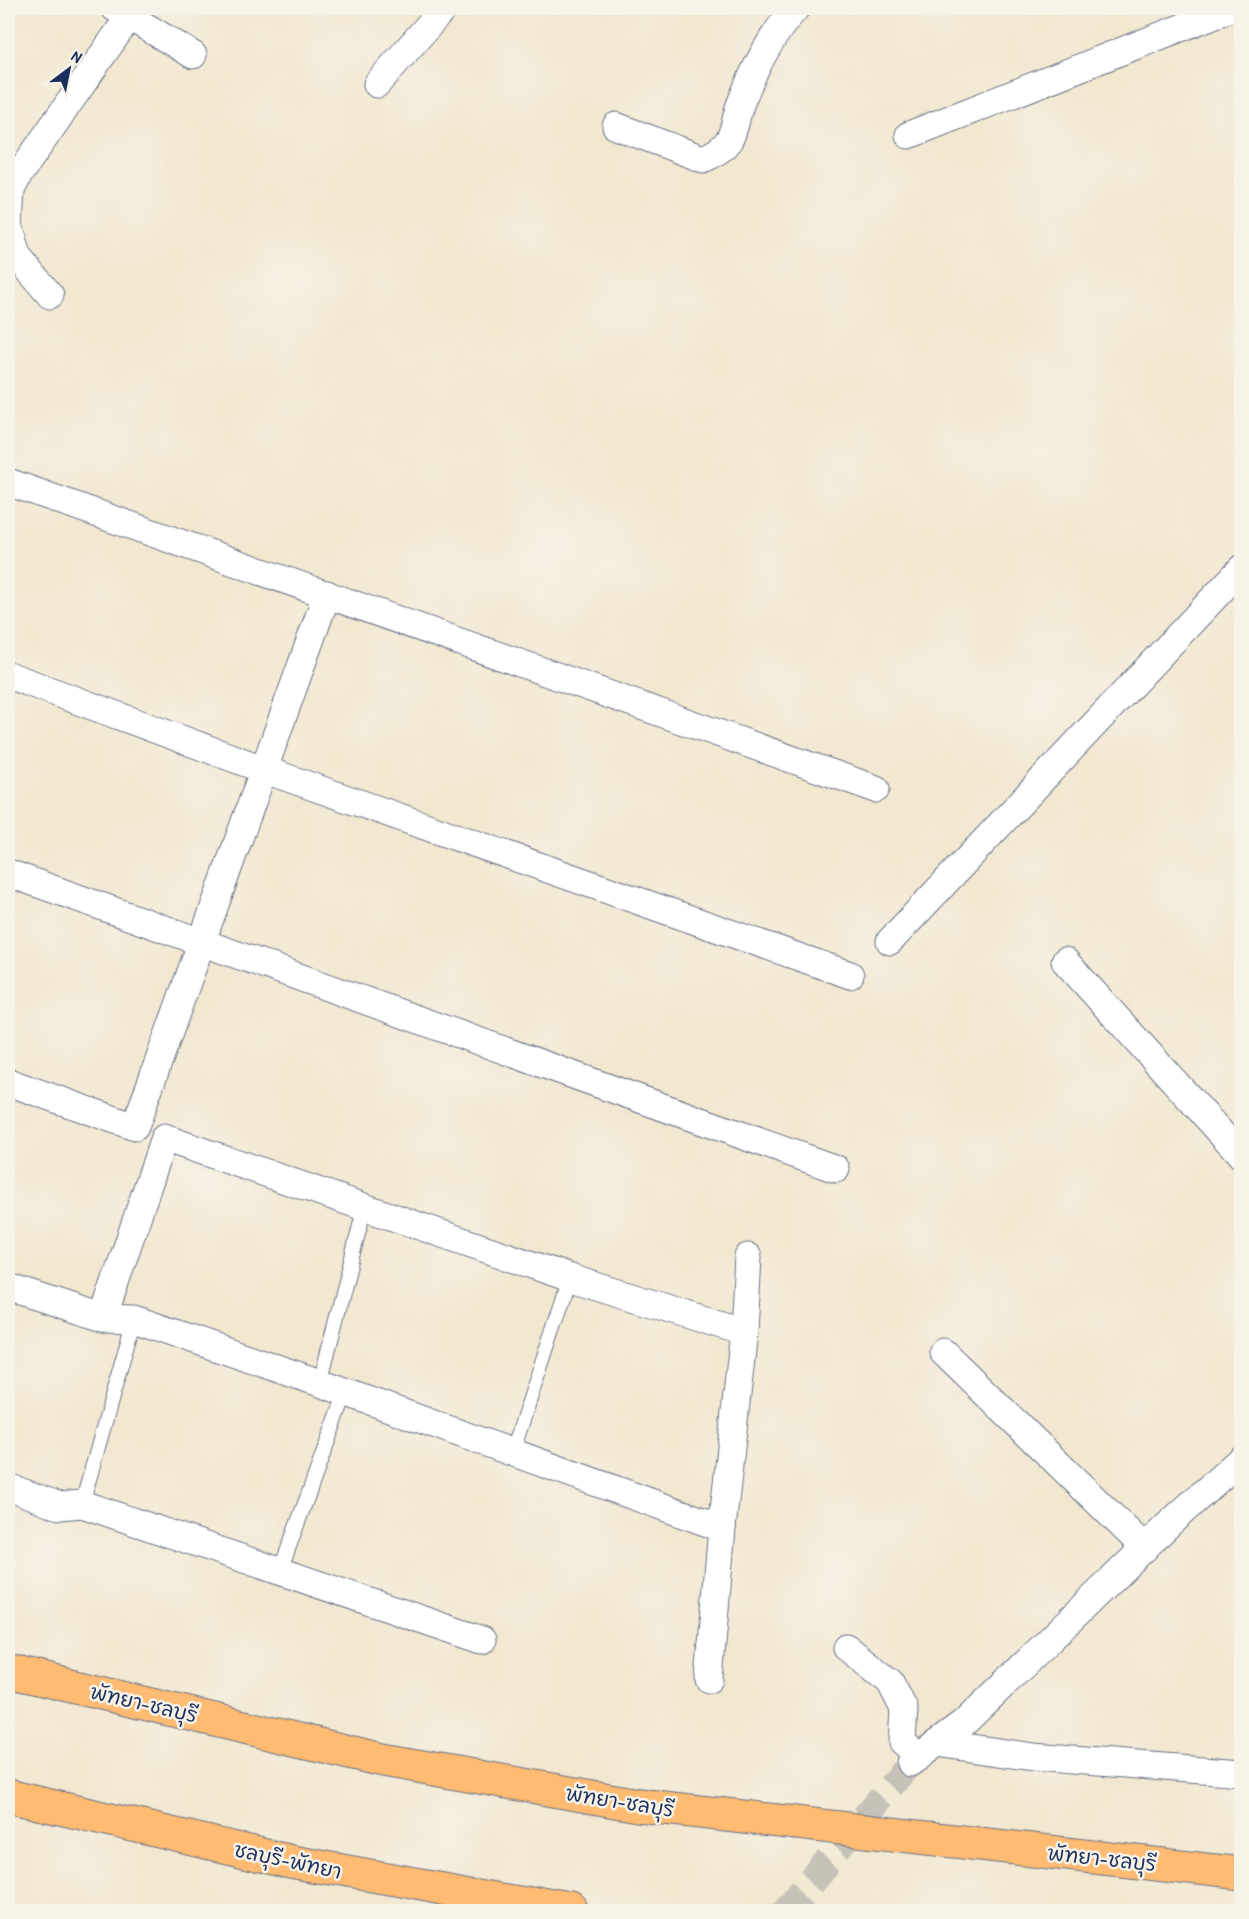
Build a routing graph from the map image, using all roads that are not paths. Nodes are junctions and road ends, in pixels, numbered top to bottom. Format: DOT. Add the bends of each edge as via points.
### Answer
graph roads {
  1 [pos="444,8"];
  2 [pos="796,8"];
  3 [pos="1231,8"];
  4 [pos="122,12"];
  5 [pos="193,55"];
  6 [pos="377,84"];
  7 [pos="616,126"];
  8 [pos="909,135"];
  9 [pos="50,295"];
  10 [pos="8,482"];
  11 [pos="1242,568"];
  12 [pos="327,594"];
  13 [pos="8,675"];
  14 [pos="265,770"];
  15 [pos="876,789"];
  16 [pos="8,873"];
  17 [pos="890,941"];
  18 [pos="200,943"];
  19 [pos="1065,960"];
  20 [pos="850,975"];
  21 [pos="8,1082"];
  22 [pos="1242,1156"];
  23 [pos="836,1169"];
  24 [pos="365,1206"];
  25 [pos="748,1257"];
  26 [pos="570,1278"];
  27 [pos="8,1287"];
  28 [pos="103,1318"];
  29 [pos="134,1319"];
  30 [pos="744,1332"];
  31 [pos="943,1352"];
  32 [pos="320,1383"];
  33 [pos="346,1392"];
  34 [pos="512,1453"];
  35 [pos="1242,1458"];
  36 [pos="8,1487"];
  37 [pos="82,1504"];
  38 [pos="722,1528"];
  39 [pos="1145,1548"];
  40 [pos="280,1571"];
  41 [pos="482,1640"];
  42 [pos="846,1647"];
  43 [pos="8,1671"];
  44 [pos="709,1679"];
  45 [pos="922,1754"];
  46 [pos="1242,1773"];
  47 [pos="8,1796"];
  48 [pos="1242,1874"];
  49 [pos="572,1911"];
  1 -- 6 [label="street"];
  2 -- 7 [label="street" via="761,61 740,104 729,140 717,153 703,159"];
  3 -- 8 [label="street"];
  4 -- 5 [label="street"];
  4 -- 9 [label="street" via="12,190 9,224 18,258"];
  10 -- 12 [label="street"];
  11 -- 17 [label="street"];
  12 -- 14 [label="street"];
  12 -- 15 [label="street"];
  13 -- 14 [label="street"];
  14 -- 18 [label="street"];
  14 -- 20 [label="street"];
  16 -- 18 [label="street"];
  18 -- 21 [label="street" via="135,1127"];
  18 -- 23 [label="street"];
  19 -- 22 [label="street"];
  24 -- 26 [label="street"];
  24 -- 28 [label="street" via="164,1138"];
  24 -- 32 [label="lane"];
  25 -- 30 [label="street"];
  26 -- 30 [label="street"];
  26 -- 34 [label="lane"];
  27 -- 28 [label="street"];
  28 -- 29 [label="street"];
  29 -- 32 [label="street"];
  29 -- 37 [label="lane"];
  30 -- 38 [label="street"];
  31 -- 39 [label="street"];
  32 -- 33 [label="street"];
  33 -- 34 [label="street"];
  33 -- 40 [label="lane"];
  34 -- 38 [label="street"];
  35 -- 39 [label="street"];
  36 -- 37 [label="street" via="60,1506"];
  37 -- 40 [label="street"];
  38 -- 44 [label="street"];
  39 -- 45 [label="street" via="963,1724"];
  40 -- 41 [label="street"];
  42 -- 45 [label="street" via="890,1682 904,1709 902,1742"];
  43 -- 48 [label="highway, พัทยา-ชลบุรี" via="383,1760 638,1805"];
  45 -- 46 [label="street" via="1034,1757"];
  47 -- 49 [label="highway, ชลบุรี-พัทยา" via="292,1862"];
}
